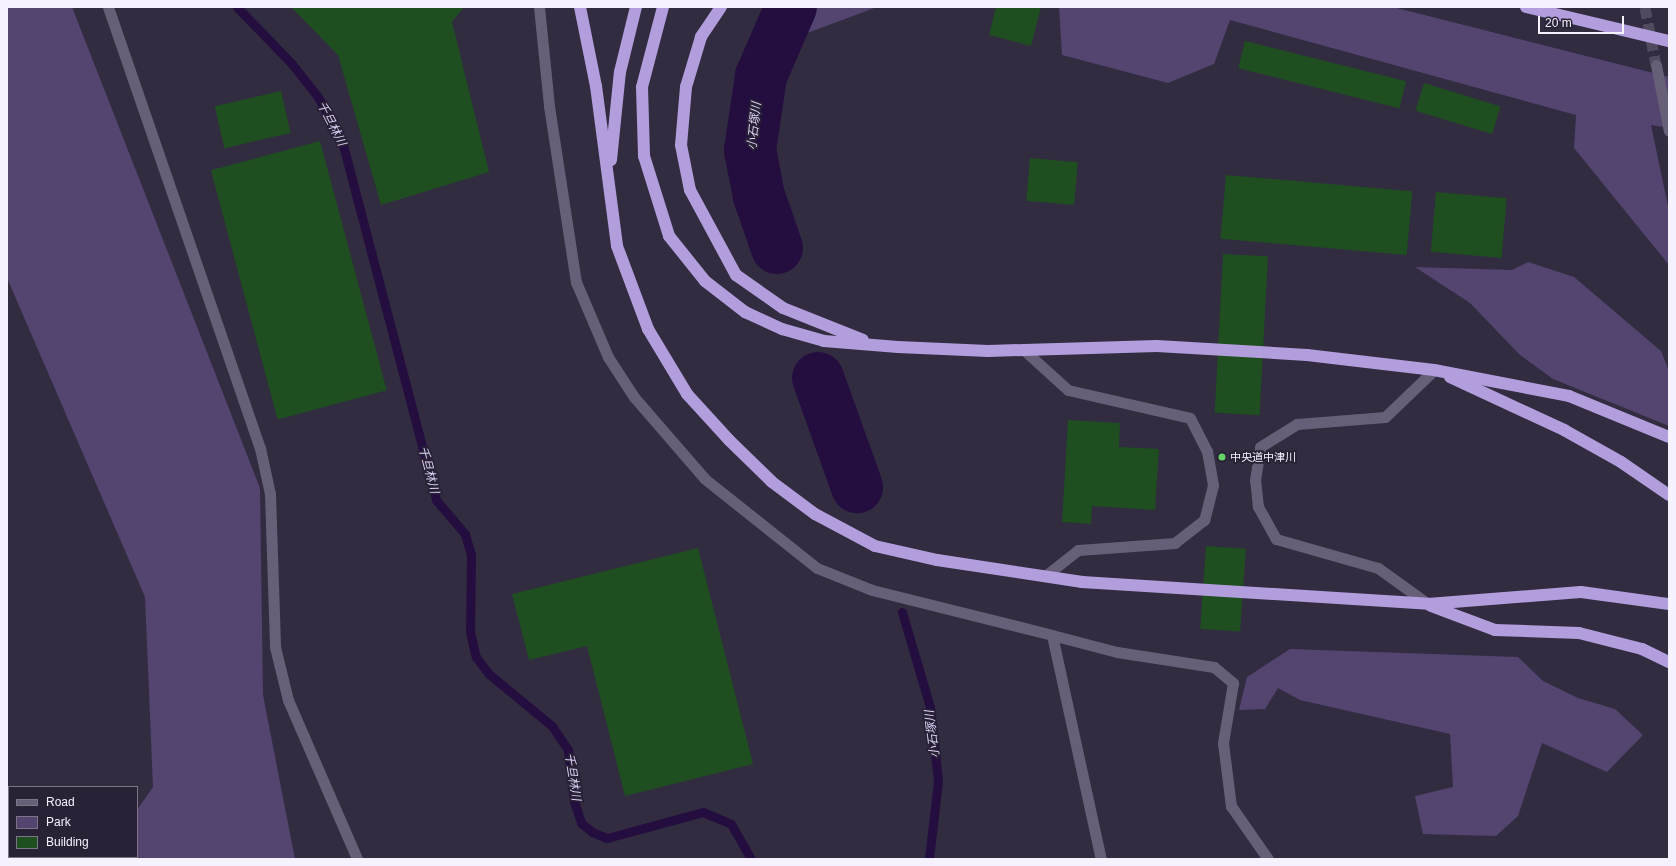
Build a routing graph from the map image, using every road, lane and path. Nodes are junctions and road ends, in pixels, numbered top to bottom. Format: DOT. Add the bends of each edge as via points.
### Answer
graph roads {
  1 [pos="108,7"];
  2 [pos="539,7"];
  3 [pos="580,7"];
  4 [pos="636,7"];
  5 [pos="663,7"];
  6 [pos="721,7"];
  7 [pos="1526,7"];
  8 [pos="1669,40"];
  9 [pos="1656,65"];
  10 [pos="1669,131"];
  11 [pos="609,182"];
  12 [pos="876,345"];
  13 [pos="1025,351"];
  14 [pos="1434,370"];
  15 [pos="1669,437"];
  16 [pos="1669,495"];
  17 [pos="1044,576"];
  18 [pos="1428,604"];
  19 [pos="1669,604"];
  20 [pos="1052,636"];
  21 [pos="1669,662"];
  22 [pos="357,859"];
  23 [pos="1101,859"];
  24 [pos="1268,859"];
  1 -- 22 [label="street" via="260,448 270,494 275,647 288,700"];
  2 -- 20 [label="street" via="549,106 576,282 608,357 634,397 705,479 817,568 872,590"];
  3 -- 11 [label="highway"];
  4 -- 11 [label="highway" via="620,72"];
  5 -- 12 [label="highway" via="642,87 644,156 670,236 705,281 745,312 782,328 824,341"];
  6 -- 12 [label="highway" via="701,37 686,87 681,144 690,190 736,275 783,308"];
  7 -- 8 [label="highway"];
  9 -- 10 [label="street"];
  11 -- 17 [label="highway" via="617,246 648,329 687,394 772,482 815,514 875,546 937,560"];
  12 -- 13 [label="highway"];
  13 -- 14 [label="highway" via="1157,346 1307,355"];
  13 -- 17 [label="street" via="1068,390 1190,418 1207,451 1213,485 1204,520 1175,543 1078,550"];
  14 -- 15 [label="highway" via="1570,396"];
  14 -- 16 [label="highway" via="1564,430 1622,462"];
  14 -- 18 [label="street" via="1385,417 1298,424 1260,447 1255,480 1258,507 1276,539 1378,568"];
  17 -- 18 [label="highway"];
  18 -- 19 [label="highway" via="1581,592"];
  18 -- 21 [label="highway" via="1496,630 1579,633 1642,649"];
  20 -- 23 [label="street"];
  20 -- 24 [label="street" via="1117,652 1214,667 1233,683 1223,744 1231,806"];
}
